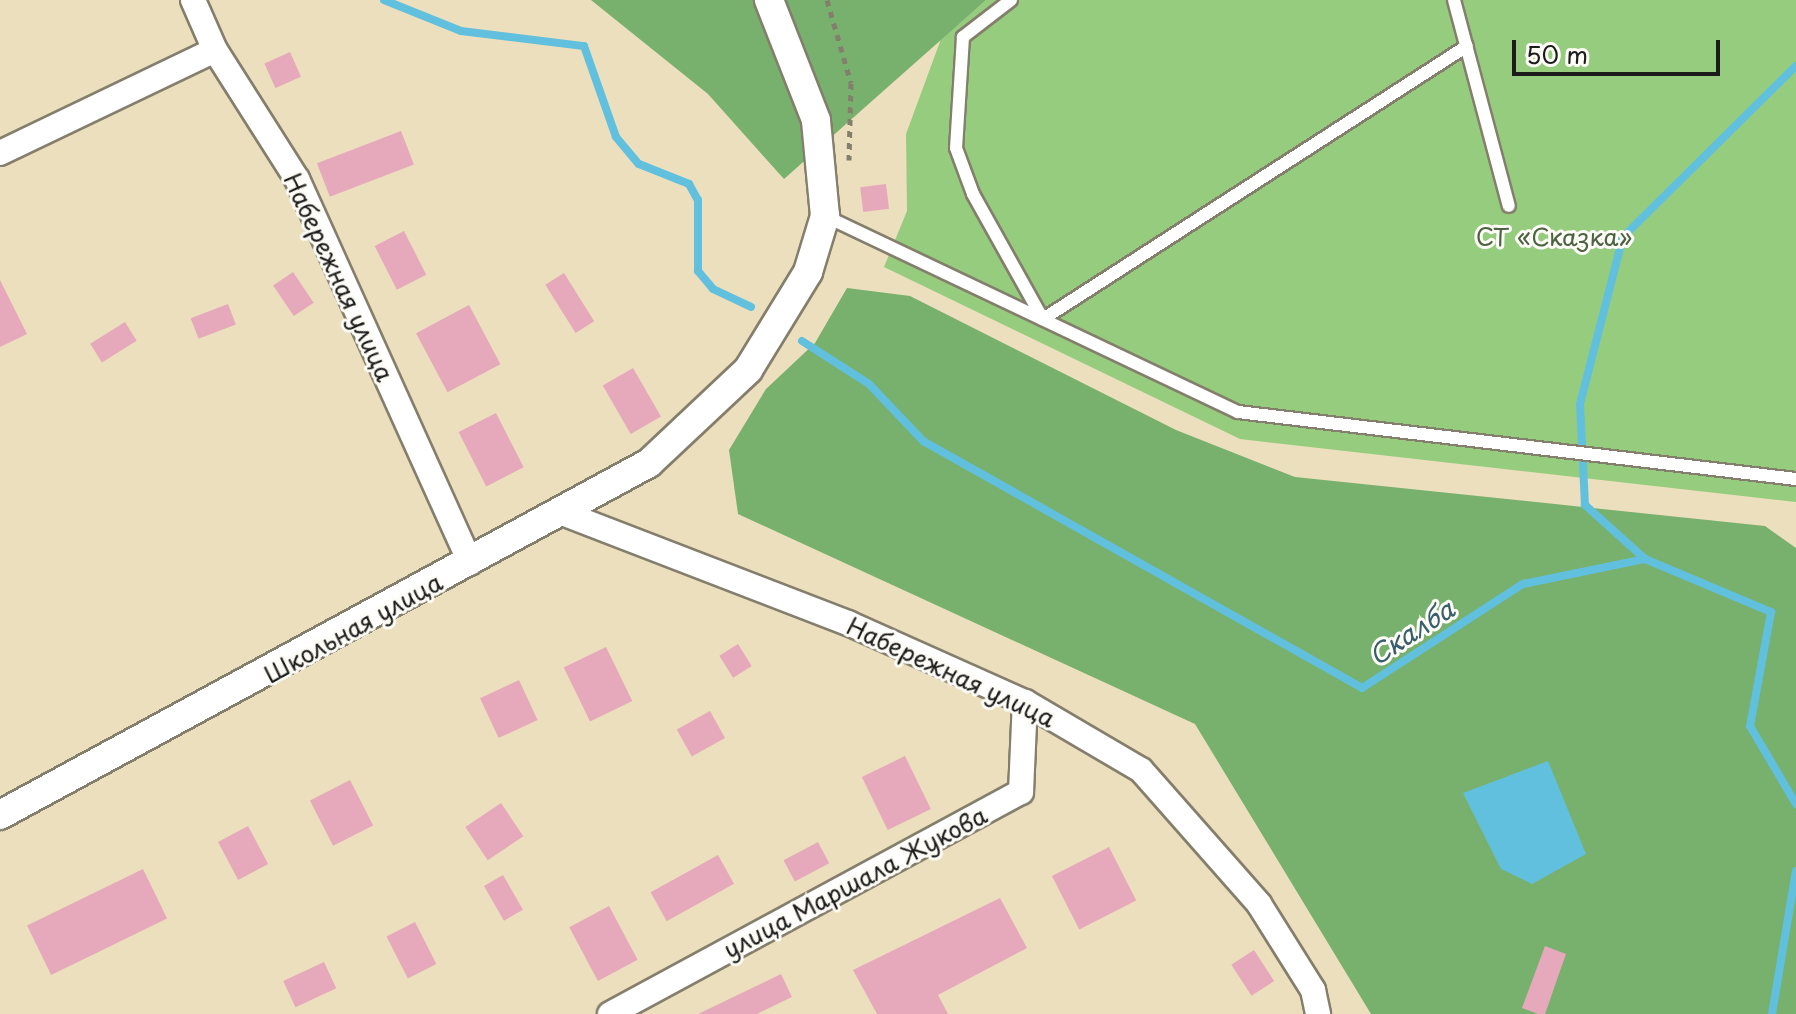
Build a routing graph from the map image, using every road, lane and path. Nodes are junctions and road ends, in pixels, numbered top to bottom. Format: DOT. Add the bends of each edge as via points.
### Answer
graph roads {
  1 [pos="193,0"];
  2 [pos="769,0"];
  3 [pos="1011,0"];
  4 [pos="1454,0"];
  5 [pos="1467,46"];
  6 [pos="215,50"];
  7 [pos="0,153"];
  8 [pos="1509,206"];
  9 [pos="825,216"];
  10 [pos="1043,319"];
  11 [pos="1796,479"];
  12 [pos="560,512"];
  13 [pos="470,563"];
  14 [pos="1025,702"];
  15 [pos="0,815"];
  16 [pos="610,1014"];
  17 [pos="1318,1014"];
  1 -- 6 [label="street, Набережная улица"];
  2 -- 9 [label="street" via="816,120"];
  3 -- 10 [label="lane" via="963,37 956,148 973,194"];
  4 -- 5 [label="lane"];
  5 -- 8 [label="lane"];
  5 -- 10 [label="lane"];
  6 -- 7 [label="street"];
  6 -- 13 [label="street, Набережная улица" via="297,179"];
  9 -- 10 [label="lane"];
  9 -- 12 [label="street, Школьная улица" via="780,326 696,423 649,463"];
  10 -- 11 [label="lane" via="1238,412"];
  12 -- 13 [label="street, Школьная улица"];
  12 -- 14 [label="street, Набережная улица" via="848,623"];
  13 -- 15 [label="street, Школьная улица"];
  14 -- 16 [label="street, улица Маршала Жукова" via="1021,792"];
  14 -- 17 [label="street, Набережная улица" via="1141,770 1259,904 1313,990"];
}
